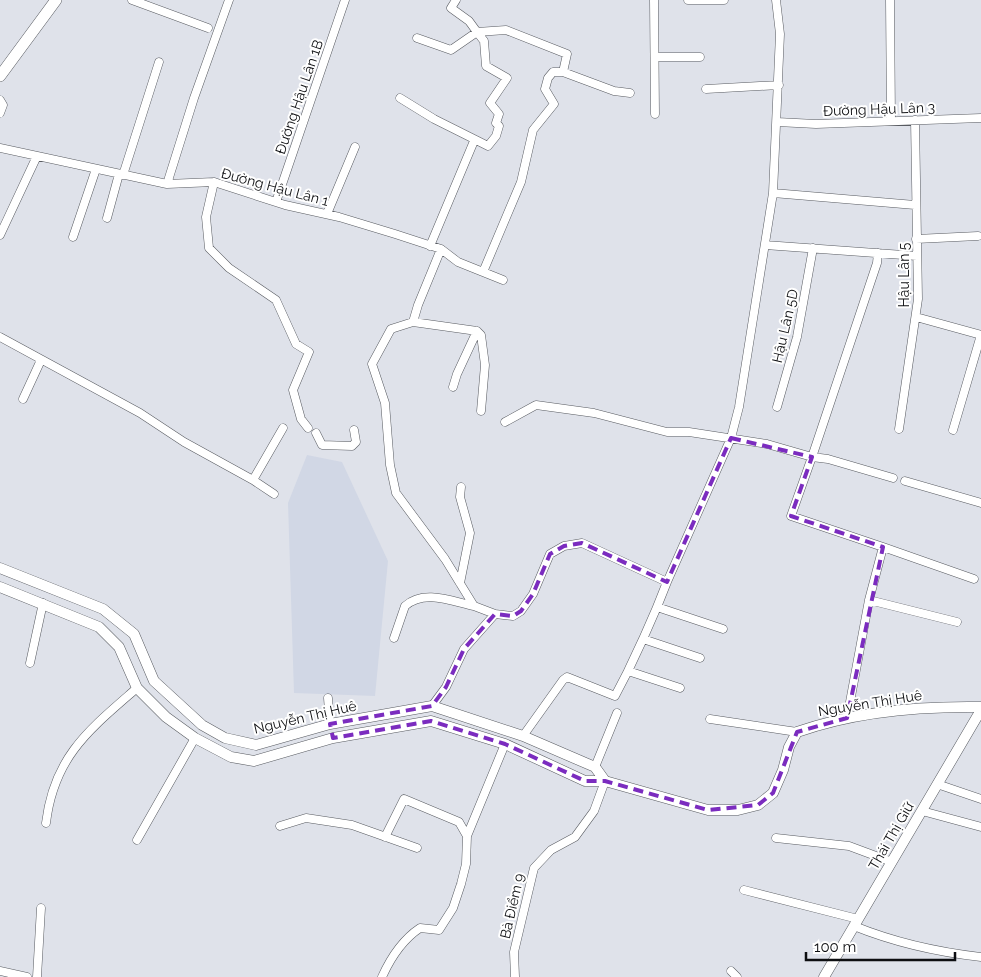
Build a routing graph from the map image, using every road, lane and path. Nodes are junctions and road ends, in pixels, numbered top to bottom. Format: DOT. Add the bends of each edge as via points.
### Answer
graph roads {
  1 [pos="55,0"];
  2 [pos="132,0"];
  3 [pos="229,0"];
  4 [pos="344,0"];
  5 [pos="456,0"];
  6 [pos="654,0"];
  7 [pos="688,0"];
  8 [pos="724,0"];
  9 [pos="776,0"];
  10 [pos="890,0"];
  11 [pos="208,28"];
  12 [pos="477,32"];
  13 [pos="417,38"];
  14 [pos="655,57"];
  15 [pos="700,57"];
  16 [pos="159,62"];
  17 [pos="563,72"];
  18 [pos="0,76"];
  19 [pos="779,85"];
  20 [pos="706,88"];
  21 [pos="630,93"];
  22 [pos="400,98"];
  23 [pos="0,100"];
  24 [pos="0,113"];
  25 [pos="655,114"];
  26 [pos="981,118"];
  27 [pos="891,120"];
  28 [pos="915,120"];
  29 [pos="777,122"];
  30 [pos="474,141"];
  31 [pos="355,147"];
  32 [pos="0,148"];
  33 [pos="37,156"];
  34 [pos="96,169"];
  35 [pos="121,174"];
  36 [pos="214,182"];
  37 [pos="168,184"];
  38 [pos="773,193"];
  39 [pos="276,202"];
  40 [pos="915,205"];
  41 [pos="327,214"];
  42 [pos="107,218"];
  43 [pos="0,235"];
  44 [pos="978,236"];
  45 [pos="73,238"];
  46 [pos="916,239"];
  47 [pos="765,245"];
  48 [pos="430,246"];
  49 [pos="813,248"];
  50 [pos="441,250"];
  51 [pos="878,253"];
  52 [pos="917,256"];
  53 [pos="483,272"];
  54 [pos="504,280"];
  55 [pos="916,317"];
  56 [pos="413,322"];
  57 [pos="477,332"];
  58 [pos="1,341"];
  59 [pos="41,360"];
  60 [pos="453,387"];
  61 [pos="23,399"];
  62 [pos="777,407"];
  63 [pos="481,411"];
  64 [pos="505,422"];
  65 [pos="283,428"];
  66 [pos="308,428"];
  67 [pos="899,429"];
  68 [pos="354,430"];
  69 [pos="953,430"];
  70 [pos="316,433"];
  71 [pos="730,438"];
  72 [pos="812,457"];
  73 [pos="893,478"];
  74 [pos="253,480"];
  75 [pos="905,481"];
  76 [pos="461,486"];
  77 [pos="274,494"];
  78 [pos="981,503"];
  79 [pos="883,547"];
  80 [pos="0,568"];
  81 [pos="974,579"];
  82 [pos="667,582"];
  83 [pos="460,583"];
  84 [pos="0,587"];
  85 [pos="869,600"];
  86 [pos="43,603"];
  87 [pos="474,606"];
  88 [pos="657,607"];
  89 [pos="495,614"];
  90 [pos="957,622"];
  91 [pos="723,629"];
  92 [pos="394,638"];
  93 [pos="643,639"];
  94 [pos="700,658"];
  95 [pos="30,663"];
  96 [pos="628,671"];
  97 [pos="137,688"];
  98 [pos="680,688"];
  99 [pos="328,698"];
  100 [pos="432,706"];
  101 [pos="981,709"];
  102 [pos="617,713"];
  103 [pos="847,718"];
  104 [pos="710,720"];
  105 [pos="330,724"];
  106 [pos="797,732"];
  107 [pos="523,736"];
  108 [pos="195,738"];
  109 [pos="333,738"];
  110 [pos="505,744"];
  111 [pos="595,767"];
  112 [pos="605,781"];
  113 [pos="937,784"];
  114 [pos="981,799"];
  115 [pos="922,811"];
  116 [pos="46,822"];
  117 [pos="280,826"];
  118 [pos="981,828"];
  119 [pos="467,836"];
  120 [pos="385,837"];
  121 [pos="776,838"];
  122 [pos="137,840"];
  123 [pos="417,848"];
  124 [pos="892,862"];
  125 [pos="744,890"];
  126 [pos="41,908"];
  127 [pos="856,922"];
  128 [pos="981,957"];
  129 [pos="0,971"];
  130 [pos="27,977"];
  131 [pos="36,977"];
  132 [pos="382,977"];
  133 [pos="515,977"];
  134 [pos="824,977"];
  1 -- 18 [label="main road"];
  2 -- 11 [label="street"];
  3 -- 37 [label="street"];
  4 -- 39 [label="street, Đường Hậu Lân 1B"];
  5 -- 12 [label="street" via="451,8 469,21"];
  6 -- 14 [label="street"];
  7 -- 8 [label="street"];
  9 -- 19 [label="street" via="780,34"];
  10 -- 27 [label="street"];
  12 -- 13 [label="street" via="451,50"];
  12 -- 17 [label="street" via="506,30 567,54"];
  12 -- 30 [label="street" via="484,41 486,66 507,78 490,103 499,114 496,136 488,146"];
  14 -- 15 [label="street"];
  14 -- 25 [label="street"];
  16 -- 35 [label="street"];
  17 -- 21 [label="street" via="614,91"];
  17 -- 53 [label="street" via="553,72 548,78 546,89 554,104 533,130 521,182"];
  19 -- 20 [label="street"];
  19 -- 29 [label="street"];
  22 -- 30 [label="street"];
  23 -- 24 [label="street"];
  26 -- 28 [label="street, Đường Hậu Lân 3"];
  27 -- 28 [label="street, Đường Hậu Lân 3"];
  27 -- 29 [label="street, Đường Hậu Lân 3" via="816,124"];
  28 -- 40 [label="street, Hậu Lân 5"];
  29 -- 38 [label="street"];
  30 -- 48 [label="street"];
  31 -- 41 [label="street"];
  32 -- 33 [label="street, Đường Hậu Lân 1"];
  33 -- 34 [label="street, Đường Hậu Lân 1"];
  33 -- 43 [label="street"];
  34 -- 35 [label="street, Đường Hậu Lân 1"];
  34 -- 45 [label="street"];
  35 -- 37 [label="street, Đường Hậu Lân 1"];
  35 -- 42 [label="street"];
  36 -- 37 [label="street, Đường Hậu Lân 1"];
  36 -- 39 [label="street, Đường Hậu Lân 1"];
  36 -- 66 [label="street" via="206,218 209,248 229,268 276,300 296,344 308,352 293,390 301,419"];
  38 -- 40 [label="street"];
  38 -- 47 [label="street"];
  39 -- 41 [label="street, Đường Hậu Lân 1"];
  40 -- 46 [label="street, Hậu Lân 5"];
  41 -- 48 [label="street, Đường Hậu Lân 1"];
  44 -- 46 [label="street"];
  46 -- 52 [label="street, Hậu Lân 5"];
  47 -- 49 [label="street"];
  47 -- 71 [label="street" via="740,407"];
  48 -- 50 [label="street, Đường Hậu Lân 1"];
  49 -- 51 [label="street"];
  49 -- 62 [label="street, Hậu Lân 5D" via="797,337"];
  50 -- 53 [label="street, Đường Hậu Lân 1" via="458,262"];
  50 -- 56 [label="street"];
  51 -- 52 [label="street"];
  51 -- 72 [label="street" via="878,263"];
  52 -- 55 [label="street, Hậu Lân 5"];
  53 -- 54 [label="street, Đường Hậu Lân 1"];
  55 -- 67 [label="street, Hậu Lân 5"];
  55 -- 69 [label="street" via="981,335"];
  56 -- 57 [label="street"];
  56 -- 83 [label="street" via="391,329 377,351 372,367 385,403 396,493"];
  57 -- 60 [label="street"];
  57 -- 63 [label="street" via="481,335 485,358"];
  58 -- 59 [label="street"];
  59 -- 61 [label="street"];
  59 -- 74 [label="street" via="140,413 184,442"];
  64 -- 71 [label="street" via="536,405 594,413 667,432"];
  65 -- 74 [label="street"];
  68 -- 70 [label="street" via="356,442 352,446 322,445"];
  71 -- 72 [label="street" via="767,444"];
  71 -- 82 [label="street"];
  72 -- 73 [label="street"];
  72 -- 79 [label="street" via="791,516"];
  74 -- 77 [label="street"];
  75 -- 78 [label="street"];
  76 -- 83 [label="street" via="460,497 470,534"];
  79 -- 81 [label="street"];
  79 -- 85 [label="street"];
  80 -- 105 [label="street, Nguyễn Thị Huê" via="103,609 134,634 154,681 202,725 224,738 256,745"];
  82 -- 88 [label="street"];
  82 -- 89 [label="street" via="582,543 564,546 550,554 533,594 521,611 513,616"];
  83 -- 87 [label="street"];
  84 -- 86 [label="street, Nguyễn Thị Huê"];
  85 -- 90 [label="street"];
  85 -- 103 [label="street"];
  86 -- 95 [label="street"];
  86 -- 97 [label="street, Nguyễn Thị Huê" via="99,627 119,648"];
  87 -- 89 [label="street"];
  87 -- 92 [label="street" via="419,597 405,606"];
  88 -- 91 [label="street"];
  88 -- 93 [label="street"];
  89 -- 100 [label="street" via="464,649 446,687"];
  93 -- 94 [label="street"];
  93 -- 96 [label="street"];
  96 -- 98 [label="street"];
  96 -- 107 [label="street" via="615,696 567,677"];
  97 -- 108 [label="street, Nguyễn Thị Huê" via="166,717"];
  97 -- 116 [label="street" via="78,740 61,766 50,794"];
  99 -- 105 [label="street"];
  100 -- 105 [label="street, Nguyễn Thị Huê"];
  100 -- 107 [label="street, Nguyễn Thị Huê"];
  101 -- 103 [label="street, Nguyễn Thị Huê" via="934,706"];
  101 -- 113 [label="street, Thái Thị Giữ"];
  102 -- 111 [label="street"];
  103 -- 106 [label="street, Nguyễn Thị Huê"];
  104 -- 106 [label="street"];
  105 -- 109 [label="street"];
  106 -- 112 [label="street, Nguyễn Thị Huê" via="774,793 758,805 738,810 708,810"];
  107 -- 111 [label="street, Nguyễn Thị Huê"];
  108 -- 109 [label="street, Nguyễn Thị Huê" via="231,757 254,761"];
  108 -- 122 [label="street"];
  109 -- 110 [label="street, Nguyễn Thị Huê" via="431,721"];
  110 -- 112 [label="street, Nguyễn Thị Huê" via="585,781"];
  110 -- 119 [label="street"];
  111 -- 112 [label="street"];
  112 -- 133 [label="street, Bà Điểm 9" via="594,811 576,837 552,850 534,868 514,952"];
  113 -- 114 [label="street"];
  113 -- 115 [label="street, Thái Thị Giữ"];
  115 -- 118 [label="street"];
  115 -- 124 [label="street, Thái Thị Giữ"];
  117 -- 120 [label="street" via="306,818 352,826"];
  119 -- 120 [label="street" via="459,822 404,799"];
  119 -- 132 [label="street" via="466,864 453,908 439,930 420,928 408,936 390,959"];
  120 -- 123 [label="street"];
  121 -- 124 [label="street" via="849,846"];
  124 -- 127 [label="street, Thái Thị Giữ"];
  125 -- 127 [label="street"];
  126 -- 131 [label="street"];
  127 -- 128 [label="street" via="887,939 939,952"];
  127 -- 134 [label="street, Thái Thị Giữ"];
  129 -- 130 [label="street"];
}
